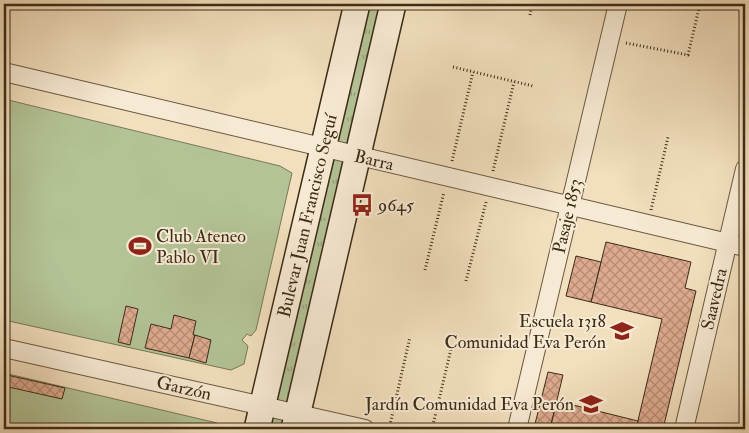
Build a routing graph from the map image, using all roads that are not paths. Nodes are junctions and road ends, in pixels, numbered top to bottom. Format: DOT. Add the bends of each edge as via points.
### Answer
graph roads {
  1 [pos="356,4"];
  2 [pos="393,4"];
  3 [pos="618,4"];
  4 [pos="4,72"];
  5 [pos="323,147"];
  6 [pos="358,156"];
  7 [pos="745,169"];
  8 [pos="570,206"];
  9 [pos="728,243"];
  10 [pos="745,247"];
  11 [pos="4,348"];
  12 [pos="260,417"];
  13 [pos="296,421"];
  14 [pos="365,429"];
  15 [pos="517,429"];
  16 [pos="684,429"];
  1 -- 5 [label="main road, Bulevar Juan Francisco Seguí"];
  2 -- 6 [label="main road, Bulevar Juan Francisco Seguí"];
  3 -- 8 [label="street, Pasaje 1853"];
  4 -- 5 [label="street, Barra"];
  5 -- 6 [label="street, Barra"];
  5 -- 12 [label="main road, Bulevar Juan Francisco Seguí"];
  6 -- 8 [label="street, Barra"];
  6 -- 13 [label="main road, Bulevar Juan Francisco Seguí"];
  7 -- 9 [label="street, Saavedra"];
  8 -- 9 [label="street, Barra"];
  8 -- 15 [label="street, Pasaje 1853"];
  9 -- 10 [label="street, Barra"];
  9 -- 16 [label="street, Saavedra"];
  11 -- 12 [label="street, Garzón"];
  12 -- 13 [label="street, Garzón"];
  13 -- 14 [label="street, Garzón"];
}
